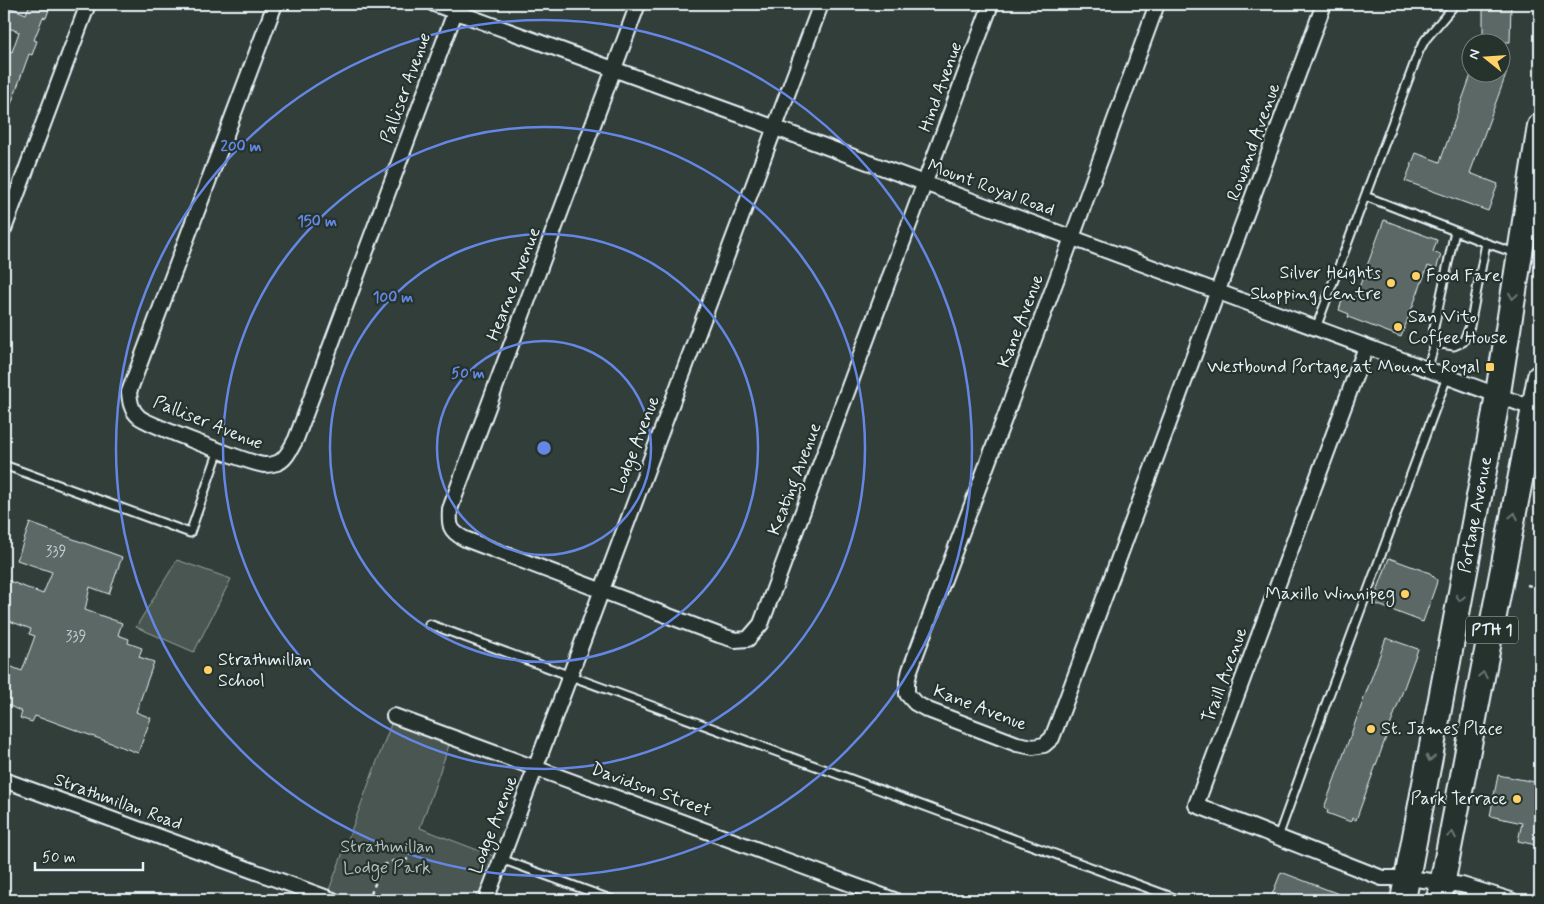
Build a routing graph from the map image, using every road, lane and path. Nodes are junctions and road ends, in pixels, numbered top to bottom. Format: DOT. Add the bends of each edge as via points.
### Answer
graph roads {
  1 [pos="88,4"];
  2 [pos="275,4"];
  3 [pos="434,4"];
  4 [pos="638,4"];
  5 [pos="821,4"];
  6 [pos="991,4"];
  7 [pos="1158,4"];
  8 [pos="1324,4"];
  9 [pos="1452,4"];
  10 [pos="456,8"];
  11 [pos="615,69"];
  12 [pos="1540,126"];
  13 [pos="774,128"];
  14 [pos="925,184"];
  15 [pos="1365,196"];
  16 [pos="4,229"];
  17 [pos="1455,231"];
  18 [pos="1072,238"];
  19 [pos="1486,243"];
  20 [pos="1520,254"];
  21 [pos="1218,292"];
  22 [pos="1316,329"];
  23 [pos="1435,343"];
  24 [pos="1366,348"];
  25 [pos="1426,370"];
  26 [pos="1447,377"];
  27 [pos="1540,377"];
  28 [pos="1498,396"];
  29 [pos="1537,410"];
  30 [pos="219,450"];
  31 [pos="4,465"];
  32 [pos="1526,586"];
  33 [pos="1540,588"];
  34 [pos="601,590"];
  35 [pos="429,624"];
  36 [pos="570,676"];
  37 [pos="394,716"];
  38 [pos="535,768"];
  39 [pos="4,780"];
  40 [pos="1278,837"];
  41 [pos="408,858"];
  42 [pos="501,859"];
  43 [pos="1405,889"];
  44 [pos="1441,891"];
  45 [pos="371,894"];
  46 [pos="333,900"];
  47 [pos="486,900"];
  48 [pos="613,900"];
  49 [pos="894,900"];
  50 [pos="1180,900"];
  51 [pos="1511,900"];
  1 -- 16 [label="street"];
  2 -- 30 [label="street, Palliser Avenue" via="129,392 131,407 139,418"];
  3 -- 10 [label="street, Mount Royal Road"];
  4 -- 11 [label="street, Hearne Avenue"];
  5 -- 13 [label="street, Lodge Avenue"];
  6 -- 14 [label="street, Hind Avenue"];
  7 -- 18 [label="street"];
  8 -- 21 [label="street, Rowand Avenue"];
  9 -- 15 [label="lane" via="1418,51"];
  10 -- 11 [label="street, Mount Royal Road"];
  10 -- 30 [label="street, Palliser Avenue" via="296,440 278,463 265,466"];
  11 -- 13 [label="street, Mount Royal Road"];
  11 -- 34 [label="street, Hearne Avenue" via="449,517 449,524 456,534 465,539"];
  12 -- 20 [label="highway, Portage Avenue / PTH 1"];
  13 -- 14 [label="street, Mount Royal Road"];
  13 -- 34 [label="street, Lodge Avenue"];
  14 -- 18 [label="street, Mount Royal Road"];
  14 -- 34 [label="street, Keating Avenue" via="760,624 748,639 736,640"];
  15 -- 17 [label="lane"];
  15 -- 22 [label="lane"];
  17 -- 19 [label="lane"];
  17 -- 23 [label="lane" via="1433,332"];
  18 -- 21 [label="street, Mount Royal Road"];
  18 -- 21 [label="street, Kane Avenue" via="907,682 907,694 915,703 1017,744 1033,748 1052,738"];
  19 -- 20 [label="lane"];
  19 -- 23 [label="lane" via="1470,326 1463,342 1454,346"];
  20 -- 28 [label="highway, Portage Avenue / PTH 1, one-way"];
  21 -- 22 [label="street, Mount Royal Road"];
  22 -- 24 [label="street, Mount Royal Road"];
  23 -- 25 [label="lane"];
  24 -- 25 [label="street, Mount Royal Road"];
  24 -- 40 [label="street, Traill Avenue" via="1196,805"];
  25 -- 26 [label="street, Mount Royal Road"];
  26 -- 28 [label="street, Mount Royal Road"];
  26 -- 40 [label="lane"];
  27 -- 29 [label="highway, PTH 1"];
  28 -- 29 [label="street, Mount Royal Road"];
  28 -- 43 [label="highway, Portage Avenue / PTH 1, one-way"];
  44 -- 29 [label="highway, PTH 1, one-way"];
  30 -- 31 [label="lane" via="190,533"];
  32 -- 33 [label="path"];
  34 -- 36 [label="street, Lodge Avenue"];
  35 -- 36 [label="lane"];
  36 -- 38 [label="street, Lodge Avenue"];
  36 -- 50 [label="lane"];
  37 -- 38 [label="street, Davidson Street"];
  38 -- 42 [label="street, Lodge Avenue"];
  38 -- 49 [label="street, Davidson Street"];
  39 -- 46 [label="street, Strathmillan Road"];
  40 -- 43 [label="street, Traill Avenue"];
  41 -- 45 [label="path" via="382,866"];
  42 -- 47 [label="street, Lodge Avenue"];
  42 -- 48 [label="lane"];
  43 -- 44 [label="street, Traill Avenue"];
  44 -- 51 [label="street, Traill Avenue" via="1462,885"];
}
